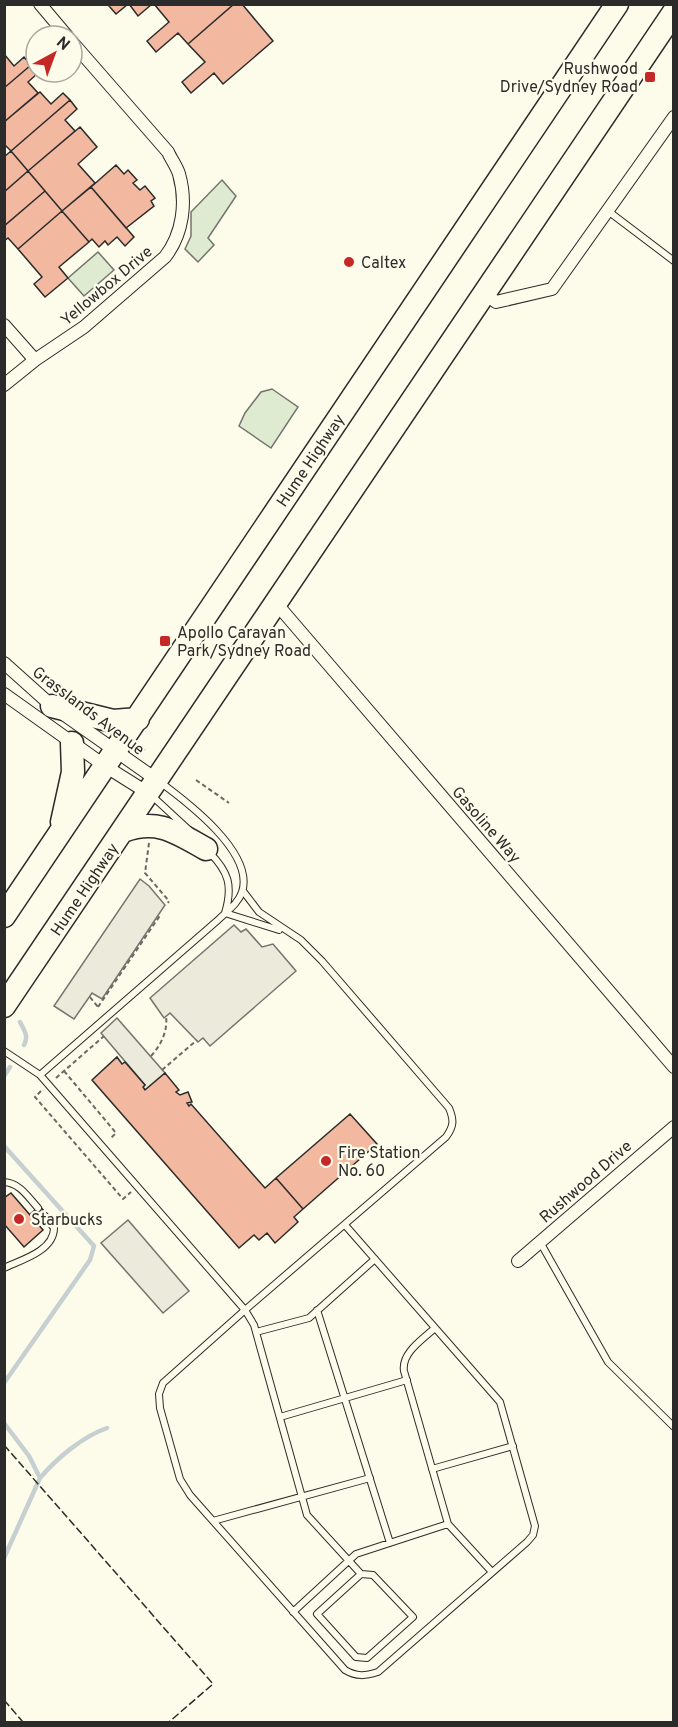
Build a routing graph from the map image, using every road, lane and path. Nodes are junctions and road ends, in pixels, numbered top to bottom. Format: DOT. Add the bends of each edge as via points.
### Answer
graph roads {
  1 [pos="40,4"];
  2 [pos="617,4"];
  3 [pos="674,12"];
  4 [pos="57,24"];
  5 [pos="84,56"];
  6 [pos="674,117"];
  7 [pos="608,210"];
  8 [pos="674,261"];
  9 [pos="484,293"];
  10 [pos="4,325"];
  11 [pos="35,360"];
  12 [pos="4,385"];
  13 [pos="275,602"];
  14 [pos="4,663"];
  15 [pos="4,694"];
  16 [pos="52,706"];
  17 [pos="138,718"];
  18 [pos="72,743"];
  19 [pos="110,759"];
  20 [pos="196,780"];
  21 [pos="152,786"];
  22 [pos="229,803"];
  23 [pos="123,831"];
  24 [pos="60,833"];
  25 [pos="151,836"];
  26 [pos="206,849"];
  27 [pos="243,891"];
  28 [pos="168,903"];
  29 [pos="160,914"];
  30 [pos="225,914"];
  31 [pos="4,916"];
  32 [pos="291,934"];
  33 [pos="90,997"];
  34 [pos="4,1006"];
  35 [pos="98,1006"];
  36 [pos="102,1011"];
  37 [pos="166,1016"];
  38 [pos="104,1036"];
  39 [pos="196,1040"];
  40 [pos="4,1051"];
  41 [pos="151,1056"];
  42 [pos="674,1067"];
  43 [pos="162,1070"];
  44 [pos="64,1071"];
  45 [pos="40,1076"];
  46 [pos="54,1080"];
  47 [pos="42,1090"];
  48 [pos="674,1127"];
  49 [pos="114,1146"];
  50 [pos="4,1182"];
  51 [pos="131,1192"];
  52 [pos="38,1208"];
  53 [pos="45,1216"];
  54 [pos="345,1225"];
  55 [pos="540,1242"];
  56 [pos="375,1259"];
  57 [pos="518,1261"];
  58 [pos="4,1268"];
  59 [pos="245,1310"];
  60 [pos="318,1310"];
  61 [pos="435,1328"];
  62 [pos="255,1332"];
  63 [pos="406,1380"];
  64 [pos="345,1398"];
  65 [pos="280,1417"];
  66 [pos="674,1427"];
  67 [pos="513,1446"];
  68 [pos="432,1469"];
  69 [pos="370,1478"];
  70 [pos="302,1497"];
  71 [pos="213,1521"];
  72 [pos="448,1524"];
  73 [pos="390,1543"];
  74 [pos="349,1560"];
  75 [pos="492,1572"];
  76 [pos="361,1574"];
  77 [pos="293,1612"];
  1 -- 4 [label="street"];
  2 -- 17 [label="highway, Hume Highway"];
  3 -- 9 [label="highway, Hume Highway"];
  5 -- 11 [label="street, Yellowbox Drive" via="168,153 178,172 183,199 180,230 165,257 84,327"];
  6 -- 7 [label="street"];
  7 -- 8 [label="lane"];
  7 -- 9 [label="street" via="552,289 496,302"];
  9 -- 13 [label="highway, Hume Highway"];
  10 -- 11 [label="street"];
  11 -- 12 [label="street, Yellowbox Drive"];
  13 -- 21 [label="highway, Hume Highway"];
  13 -- 42 [label="street, Gasoline Way"];
  14 -- 16 [label="street, Grasslands Avenue"];
  15 -- 18 [label="street, Grasslands Avenue"];
  16 -- 17 [label="highway" via="113,721"];
  16 -- 19 [label="street, Grasslands Avenue"];
  17 -- 19 [label="highway, Hume Highway"];
  18 -- 19 [label="street, Grasslands Avenue"];
  18 -- 24 [label="highway" via="73,772"];
  19 -- 21 [label="street, Grasslands Avenue"];
  19 -- 24 [label="highway, Hume Highway"];
  20 -- 22 [label="path"];
  21 -- 23 [label="highway, Hume Highway"];
  21 -- 26 [label="lane"];
  21 -- 27 [label="lane" via="199,813 227,845 240,864"];
  23 -- 26 [label="highway" via="138,825 154,825"];
  23 -- 34 [label="highway, Hume Highway"];
  24 -- 31 [label="highway, Hume Highway"];
  25 -- 28 [label="path" via="145,873"];
  26 -- 30 [label="lane" via="220,863 228,880"];
  27 -- 30 [label="lane"];
  27 -- 32 [label="lane" via="259,912"];
  29 -- 35 [label="path"];
  30 -- 32 [label="lane"];
  30 -- 45 [label="lane"];
  32 -- 54 [label="lane" via="322,961 449,1108 454,1119 446,1137"];
  33 -- 35 [label="path"];
  35 -- 36 [label="path"];
  37 -- 41 [label="path" via="163,1038"];
  38 -- 44 [label="path"];
  39 -- 43 [label="path"];
  40 -- 45 [label="lane"];
  44 -- 46 [label="path"];
  44 -- 49 [label="path" via="117,1133 108,1140"];
  45 -- 59 [label="lane"];
  47 -- 51 [label="path" via="34,1097 98,1171 123,1199"];
  48 -- 55 [label="street, Rushwood Drive"];
  50 -- 52 [label="lane" via="15,1184"];
  53 -- 58 [label="lane" via="54,1228 51,1240 31,1256"];
  54 -- 56 [label="lane"];
  54 -- 59 [label="lane"];
  55 -- 57 [label="street, Rushwood Drive"];
  55 -- 66 [label="lane" via="609,1362"];
  56 -- 60 [label="lane"];
  56 -- 61 [label="lane"];
  59 -- 62 [label="lane"];
  59 -- 71 [label="lane" via="163,1383 159,1394 159,1408 180,1479"];
  60 -- 62 [label="lane" via="309,1318"];
  60 -- 64 [label="lane"];
  61 -- 63 [label="lane" via="407,1354 402,1363"];
  61 -- 67 [label="lane" via="500,1402"];
  62 -- 65 [label="lane"];
  63 -- 64 [label="lane"];
  63 -- 68 [label="lane"];
  64 -- 65 [label="lane"];
  64 -- 69 [label="lane"];
  65 -- 70 [label="lane"];
  67 -- 68 [label="lane"];
  67 -- 75 [label="lane" via="535,1526 527,1542"];
  68 -- 72 [label="lane"];
  69 -- 70 [label="lane"];
  69 -- 73 [label="lane"];
  70 -- 71 [label="lane"];
  70 -- 74 [label="lane" via="307,1515"];
  71 -- 77 [label="lane"];
  72 -- 73 [label="lane"];
  72 -- 75 [label="lane"];
  73 -- 74 [label="lane"];
  74 -- 76 [label="lane"];
  74 -- 77 [label="lane"];
  75 -- 77 [label="lane" via="378,1672 364,1676 345,1670"];
  76 -- 76 [label="lane" via="373,1575 413,1617 362,1659 317,1614"];
}
